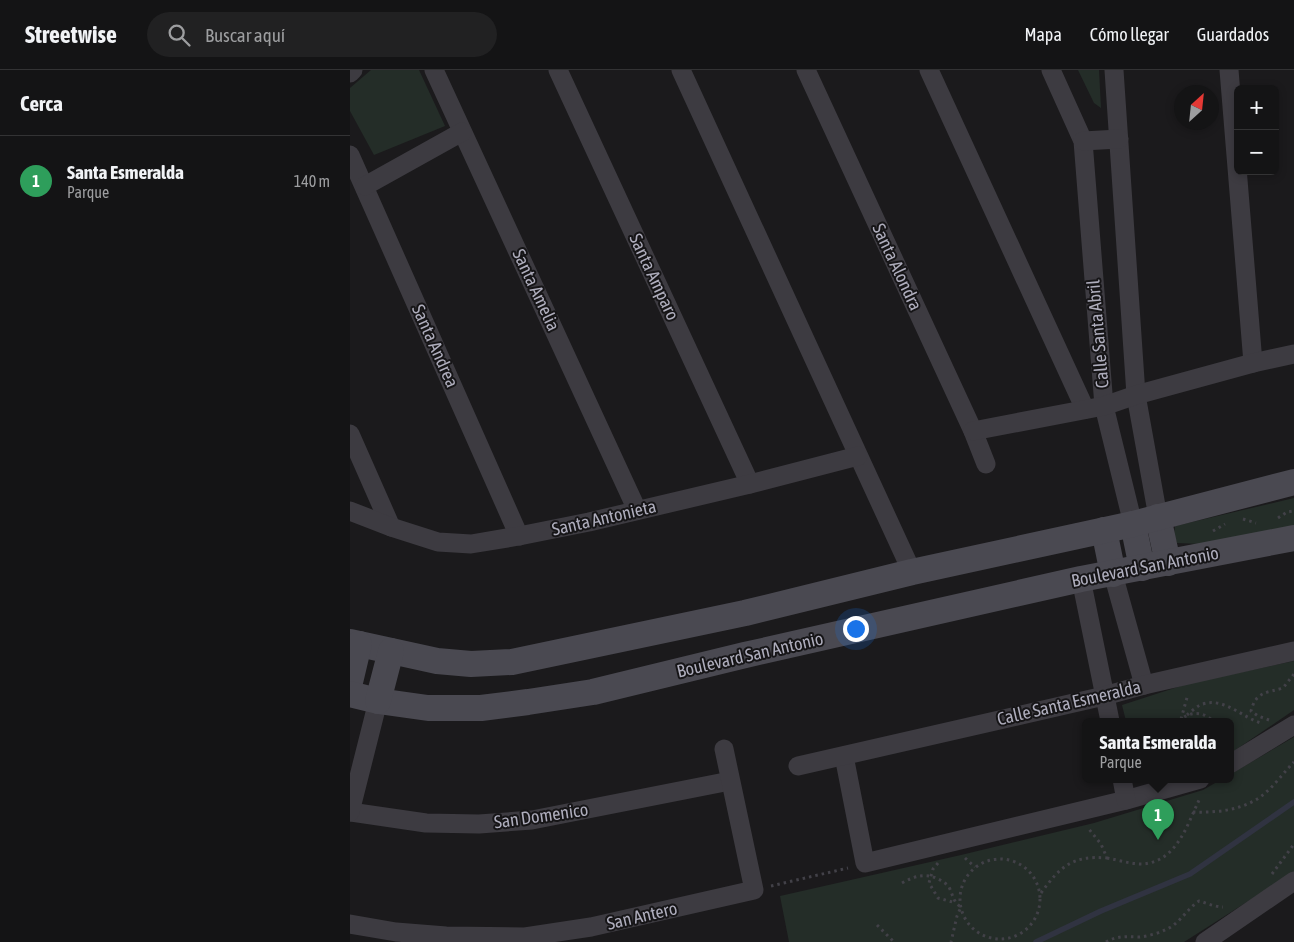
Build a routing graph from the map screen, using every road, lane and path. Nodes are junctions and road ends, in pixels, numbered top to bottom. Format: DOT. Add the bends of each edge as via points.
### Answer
graph roads {
  1 [pos="353,70"];
  2 [pos="434,70"];
  3 [pos="558,70"];
  4 [pos="681,70"];
  5 [pos="806,70"];
  6 [pos="929,70"];
  7 [pos="1051,70"];
  8 [pos="1114,70"];
  9 [pos="1230,70"];
  10 [pos="350,73"];
  11 [pos="462,132"];
  12 [pos="1119,139"];
  13 [pos="1083,141"];
  14 [pos="350,155"];
  15 [pos="365,186"];
  16 [pos="1294,354"];
  17 [pos="1253,363"];
  18 [pos="1136,395"];
  19 [pos="1104,406"];
  20 [pos="1085,409"];
  21 [pos="973,431"];
  22 [pos="350,434"];
  23 [pos="858,456"];
  24 [pos="986,464"];
  25 [pos="1294,482"];
  26 [pos="750,484"];
  27 [pos="638,510"];
  28 [pos="350,511"];
  29 [pos="1146,521"];
  30 [pos="391,527"];
  31 [pos="1104,530"];
  32 [pos="519,536"];
  33 [pos="1071,538"];
  34 [pos="1294,538"];
  35 [pos="1168,563"];
  36 [pos="1142,568"];
  37 [pos="912,572"];
  38 [pos="1112,574"];
  39 [pos="1081,579"];
  40 [pos="354,643"];
  41 [pos="391,651"];
  42 [pos="1294,651"];
  43 [pos="1294,674"];
  44 [pos="350,682"];
  45 [pos="1144,686"];
  46 [pos="1188,687"];
  47 [pos="350,694"];
  48 [pos="1104,696"];
  49 [pos="378,701"];
  50 [pos="1187,715"];
  51 [pos="1109,718"];
  52 [pos="1181,718"];
  53 [pos="1183,718"];
  54 [pos="1208,718"];
  55 [pos="1294,725"];
  56 [pos="724,749"];
  57 [pos="844,756"];
  58 [pos="1234,762"];
  59 [pos="1294,762"];
  60 [pos="798,766"];
  61 [pos="730,781"];
  62 [pos="1123,783"];
  63 [pos="1187,783"];
  64 [pos="1200,783"];
  65 [pos="1126,800"];
  66 [pos="350,812"];
  67 [pos="1193,812"];
  68 [pos="1085,825"];
  69 [pos="961,855"];
  70 [pos="1107,858"];
  71 [pos="944,859"];
  72 [pos="865,863"];
  73 [pos="975,868"];
  74 [pos="930,876"];
  75 [pos="1294,881"];
  76 [pos="902,883"];
  77 [pos="754,890"];
  78 [pos="1040,894"];
  79 [pos="960,899"];
  80 [pos="956,904"];
  81 [pos="961,907"];
  82 [pos="1230,908"];
  83 [pos="877,925"];
  84 [pos="356,931"];
  85 [pos="894,942"];
  86 [pos="951,942"];
  87 [pos="1106,942"];
  88 [pos="1205,942"];
  1 -- 10 [label="street"];
  2 -- 11 [label="street, Santa Amelia"];
  3 -- 26 [label="street, Santa Amparo"];
  4 -- 23 [label="street"];
  5 -- 21 [label="street, Santa Alondra"];
  6 -- 20 [label="street"];
  7 -- 13 [label="street, Calle Santa Abril"];
  8 -- 12 [label="street, Calle Santa Abril"];
  9 -- 17 [label="street"];
  11 -- 15 [label="street"];
  11 -- 27 [label="street, Santa Amelia"];
  12 -- 13 [label="street"];
  12 -- 18 [label="street, Calle Santa Abril"];
  13 -- 19 [label="street, Calle Santa Abril"];
  14 -- 15 [label="street, Santa Andrea"];
  15 -- 32 [label="street, Santa Andrea"];
  16 -- 17 [label="street"];
  17 -- 18 [label="street"];
  18 -- 19 [label="street"];
  18 -- 29 [label="street, Calle Santa Abril"];
  19 -- 20 [label="street"];
  19 -- 29 [label="street, Calle Santa Abril"];
  20 -- 21 [label="street"];
  21 -- 24 [label="street, Santa Alondra"];
  22 -- 30 [label="street"];
  23 -- 26 [label="street, Santa Antonieta"];
  23 -- 37 [label="street"];
  25 -- 29 [label="street"];
  26 -- 27 [label="street, Santa Antonieta"];
  27 -- 32 [label="street, Santa Antonieta"];
  28 -- 30 [label="street, Santa Antonieta"];
  29 -- 31 [label="street"];
  29 -- 35 [label="street"];
  29 -- 36 [label="street"];
  30 -- 32 [label="street, Santa Antonieta" via="438,542 471,544"];
  31 -- 33 [label="street"];
  31 -- 38 [label="street"];
  33 -- 37 [label="street"];
  33 -- 39 [label="street"];
  34 -- 35 [label="street, Boulevard San Antonio"];
  35 -- 36 [label="street, Boulevard San Antonio"];
  36 -- 38 [label="street, Boulevard San Antonio"];
  37 -- 41 [label="street" via="744,613 512,662 471,664 437,661"];
  38 -- 39 [label="street, Boulevard San Antonio"];
  38 -- 45 [label="street"];
  39 -- 48 [label="street"];
  39 -- 49 [label="street, Boulevard San Antonio" via="584,693 481,708 428,708"];
  40 -- 41 [label="street"];
  40 -- 44 [label="street"];
  41 -- 49 [label="street"];
  42 -- 45 [label="street, Calle Santa Esmeralda"];
  43 -- 50 [label="path" via="1283,688 1264,693 1252,705 1251,711 1275,722 1260,723 1212,702 1202,704"];
  45 -- 48 [label="street, Calle Santa Esmeralda"];
  46 -- 52 [label="path"];
  47 -- 49 [label="street, Boulevard San Antonio"];
  48 -- 51 [label="street"];
  48 -- 57 [label="street, Calle Santa Esmeralda"];
  49 -- 66 [label="street"];
  50 -- 53 [label="path"];
  50 -- 54 [label="path" via="1202,714"];
  55 -- 58 [label="street"];
  56 -- 61 [label="street"];
  57 -- 60 [label="street, Calle Santa Esmeralda"];
  57 -- 72 [label="street"];
  59 -- 67 [label="path" via="1264,794 1247,804 1209,813"];
  61 -- 66 [label="street, San Domenico" via="532,820 426,823"];
  61 -- 77 [label="street"];
  62 -- 65 [label="street"];
  63 -- 65 [label="street"];
  64 -- 67 [label="path" via="1203,790"];
  65 -- 72 [label="street"];
  67 -- 70 [label="path" via="1171,853 1158,861 1141,864"];
  68 -- 70 [label="path" via="1101,844"];
  69 -- 73 [label="path"];
  70 -- 78 [label="path" via="1065,865"];
  71 -- 74 [label="path"];
  72 -- 77 [label="path"];
  73 -- 78 [label="path" via="983,862 1001,858 1020,863 1034,876"];
  73 -- 79 [label="path" via="964,882"];
  74 -- 76 [label="path" via="914,876"];
  74 -- 80 [label="path" via="948,886"];
  74 -- 80 [label="path" via="938,898"];
  75 -- 88 [label="street"];
  77 -- 84 [label="street, San Antero" via="591,928 525,937"];
  78 -- 81 [label="path" via="1041,903 1034,921 1012,938 984,936 969,924"];
  79 -- 80 [label="path"];
  79 -- 81 [label="path"];
  80 -- 81 [label="path"];
  81 -- 86 [label="path"];
  82 -- 87 [label="path" via="1199,901 1167,929 1149,936 1122,936"];
  83 -- 85 [label="path"];
}
